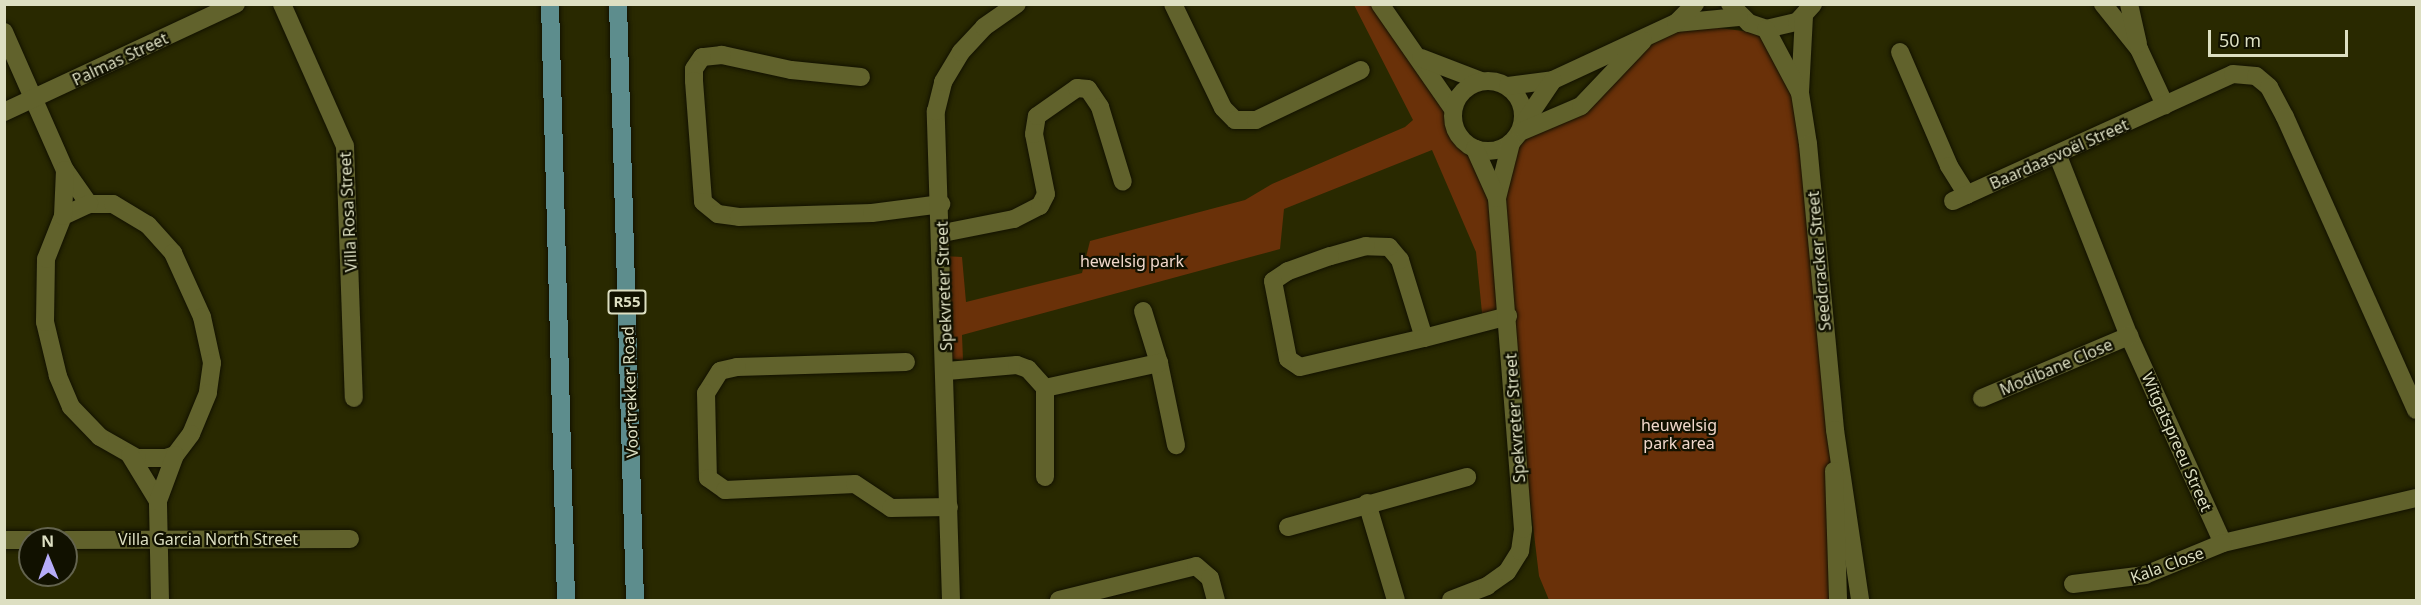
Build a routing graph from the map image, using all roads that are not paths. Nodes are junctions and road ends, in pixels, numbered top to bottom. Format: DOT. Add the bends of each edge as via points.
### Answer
graph roads {
  1 [pos="236,4"];
  2 [pos="282,4"];
  3 [pos="550,4"];
  4 [pos="618,4"];
  5 [pos="1380,4"];
  6 [pos="1695,4"];
  7 [pos="2103,4"];
  8 [pos="2129,4"];
  9 [pos="1013,5"];
  10 [pos="1179,7"];
  11 [pos="1735,10"];
  12 [pos="1809,10"];
  13 [pos="1676,22"];
  14 [pos="1766,29"];
  15 [pos="4,32"];
  16 [pos="1646,38"];
  17 [pos="2139,49"];
  18 [pos="1899,52"];
  19 [pos="1421,58"];
  20 [pos="1361,70"];
  21 [pos="861,77"];
  22 [pos="1552,80"];
  23 [pos="1481,81"];
  24 [pos="1508,86"];
  25 [pos="1800,93"];
  26 [pos="35,99"];
  27 [pos="2165,105"];
  28 [pos="1453,109"];
  29 [pos="4,112"];
  30 [pos="1517,134"];
  31 [pos="1475,149"];
  32 [pos="2058,156"];
  33 [pos="65,170"];
  34 [pos="1123,182"];
  35 [pos="1497,198"];
  36 [pos="89,204"];
  37 [pos="941,204"];
  38 [pos="63,216"];
  39 [pos="943,233"];
  40 [pos="1143,310"];
  41 [pos="1508,316"];
  42 [pos="2129,336"];
  43 [pos="1424,338"];
  44 [pos="906,362"];
  45 [pos="1159,363"];
  46 [pos="947,371"];
  47 [pos="1045,388"];
  48 [pos="354,398"];
  49 [pos="1982,398"];
  50 [pos="2416,410"];
  51 [pos="1835,430"];
  52 [pos="1176,445"];
  53 [pos="130,455"];
  54 [pos="176,455"];
  55 [pos="1045,477"];
  56 [pos="1467,477"];
  57 [pos="2416,498"];
  58 [pos="158,501"];
  59 [pos="1367,503"];
  60 [pos="949,507"];
  61 [pos="1288,527"];
  62 [pos="159,539"];
  63 [pos="350,539"];
  64 [pos="78,540"];
  65 [pos="2223,543"];
  66 [pos="2073,584"];
  67 [pos="160,600"];
  68 [pos="566,600"];
  69 [pos="635,600"];
  70 [pos="951,600"];
  71 [pos="1059,600"];
  72 [pos="1216,600"];
  73 [pos="1396,600"];
  74 [pos="1451,600"];
  75 [pos="1838,600"];
  76 [pos="1860,600"];
  1 -- 26 [label="street, Palmas Street"];
  2 -- 48 [label="street, Villa Rosa Street" via="340,129 346,154"];
  3 -- 68 [label="main road"];
  4 -- 69 [label="main road, Voortrekker Road / R55"];
  5 -- 19 [label="street"];
  6 -- 13 [label="street"];
  7 -- 17 [label="street"];
  8 -- 17 [label="street"];
  9 -- 37 [label="street, Spekvreter Street" via="973,37 943,82 936,111"];
  10 -- 20 [label="street" via="1223,108 1234,120 1256,120"];
  11 -- 13 [label="street"];
  11 -- 14 [label="street"];
  12 -- 14 [label="street" via="1784,28"];
  12 -- 25 [label="street, Seedcracker Street"];
  13 -- 16 [label="street"];
  14 -- 25 [label="street, Seedcracker Street"];
  15 -- 26 [label="street"];
  16 -- 22 [label="street"];
  16 -- 30 [label="street" via="1581,105"];
  17 -- 27 [label="street"];
  18 -- 32 [label="street, Baardaasvoël Street" via="1960,198"];
  19 -- 23 [label="street"];
  19 -- 28 [label="street"];
  21 -- 37 [label="street" via="791,70 722,55 702,57 694,69 694,81 703,202 718,214 739,217 872,213"];
  22 -- 24 [label="street"];
  22 -- 30 [label="street"];
  23 -- 24 [label="street"];
  23 -- 28 [label="street" via="1462,92"];
  24 -- 30 [label="street" via="1523,106"];
  25 -- 51 [label="street, Seedcracker Street"];
  26 -- 29 [label="street, Palmas Street"];
  26 -- 33 [label="street"];
  27 -- 32 [label="street, Baardaasvoël Street"];
  27 -- 50 [label="street" via="2233,74 2263,79 2285,117"];
  28 -- 31 [label="street" via="1457,133"];
  30 -- 31 [label="street" via="1491,151"];
  30 -- 35 [label="street, Spekvreter Street"];
  31 -- 35 [label="street, Spekvreter Street"];
  32 -- 42 [label="street, Witgatspreeu Street"];
  33 -- 36 [label="street"];
  33 -- 38 [label="street"];
  34 -- 39 [label="street" via="1100,107 1088,89 1077,88 1037,116 1034,134 1046,194 1040,206 1014,219"];
  35 -- 41 [label="street, Spekvreter Street"];
  36 -- 38 [label="street"];
  36 -- 54 [label="street" via="113,204 148,225 173,253 196,299 211,347 211,377 196,425"];
  37 -- 39 [label="street, Spekvreter Street"];
  38 -- 53 [label="street" via="48,248 43,285 45,322 58,376 71,406 87,427"];
  39 -- 46 [label="street, Spekvreter Street"];
  40 -- 45 [label="street"];
  41 -- 43 [label="street"];
  41 -- 74 [label="street, Spekvreter Street" via="1523,529 1520,551 1498,579"];
  42 -- 49 [label="street, Modibane Close"];
  42 -- 65 [label="street, Witgatspreeu Street"];
  43 -- 43 [label="street" via="1315,365 1295,366 1288,359 1273,282 1288,271 1339,254 1374,245 1389,248 1400,260"];
  44 -- 60 [label="street" via="737,367 720,371 706,393 708,478 725,490 855,484 891,508"];
  45 -- 47 [label="street"];
  45 -- 52 [label="street"];
  46 -- 47 [label="street" via="1017,365 1029,369"];
  46 -- 60 [label="street, Spekvreter Street"];
  47 -- 55 [label="street"];
  51 -- 75 [label="street, Seedcracker Street" via="1833,499"];
  51 -- 76 [label="street, Seedcracker Street"];
  53 -- 54 [label="street" via="155,460"];
  53 -- 58 [label="street"];
  54 -- 58 [label="street"];
  56 -- 59 [label="street"];
  57 -- 65 [label="street"];
  58 -- 62 [label="street"];
  59 -- 61 [label="street"];
  59 -- 73 [label="street"];
  60 -- 70 [label="street, Spekvreter Street"];
  62 -- 63 [label="street, Villa Garcia North Street"];
  62 -- 64 [label="street, Villa Garcia North Street"];
  62 -- 67 [label="street"];
  65 -- 66 [label="street, Kala Close" via="2145,575"];
  71 -- 72 [label="street" via="1196,566 1210,578"];
}
